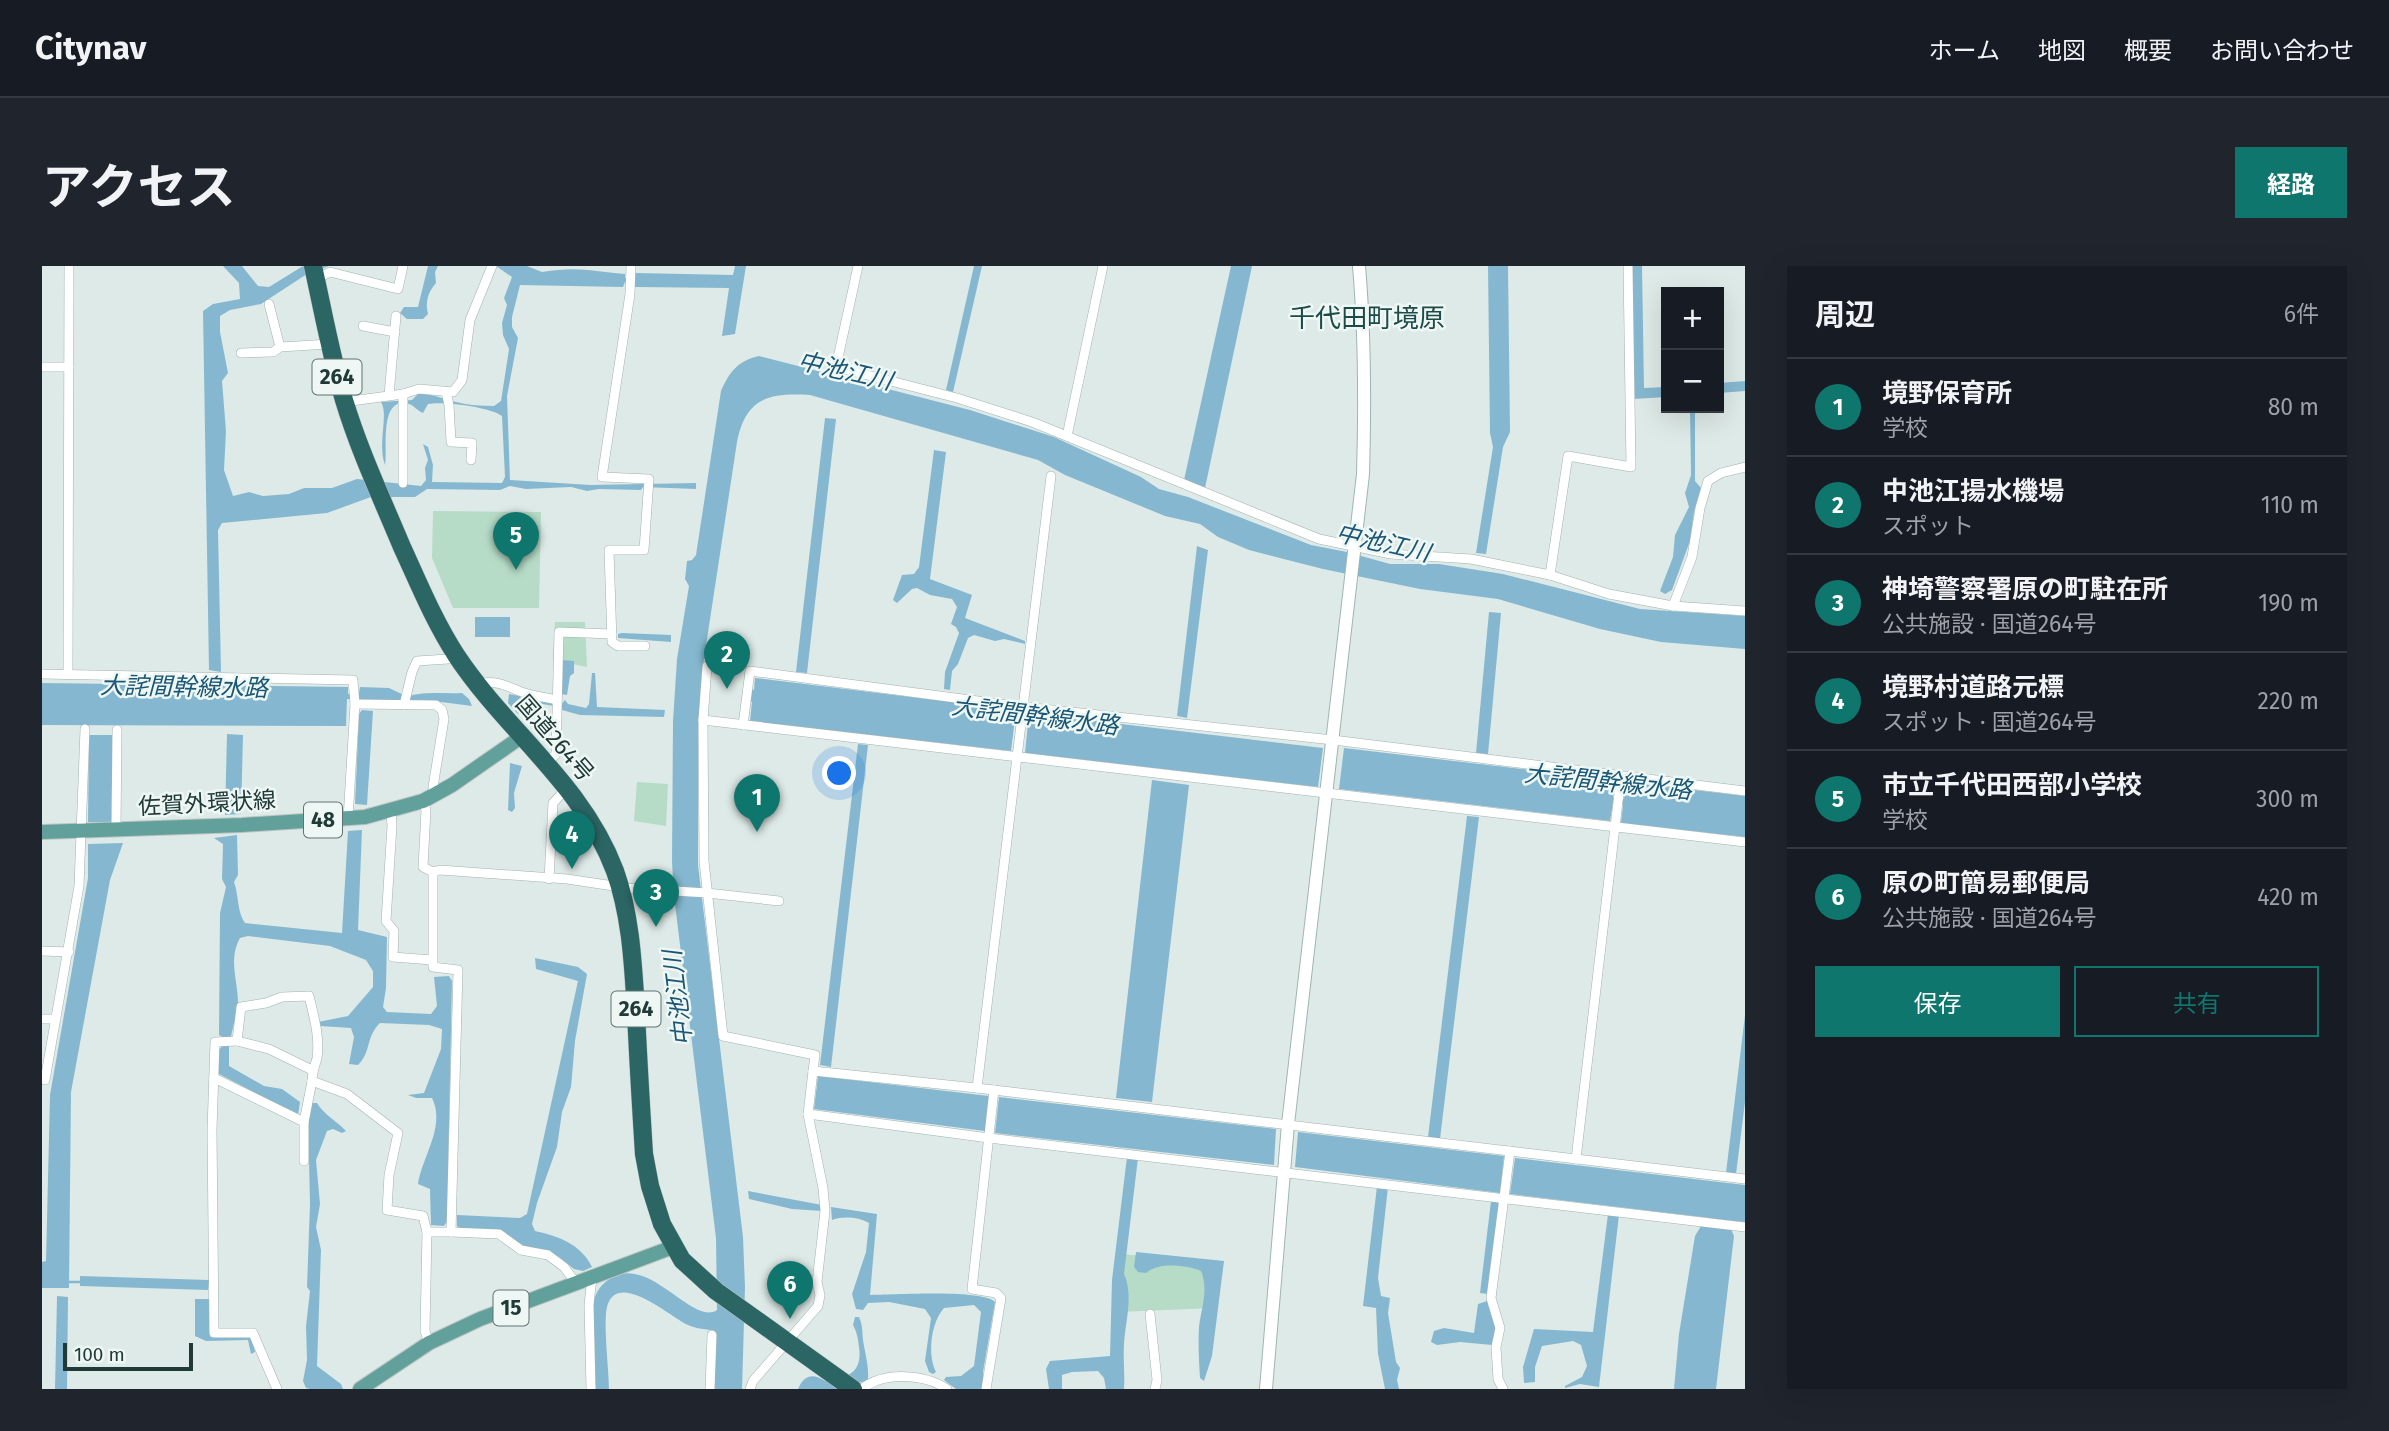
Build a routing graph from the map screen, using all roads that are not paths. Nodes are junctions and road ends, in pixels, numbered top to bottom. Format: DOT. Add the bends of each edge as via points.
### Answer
graph roads {
  1 [pos="69,266"];
  2 [pos="357,266"];
  3 [pos="403,266"];
  4 [pos="492,266"];
  5 [pos="631,266"];
  6 [pos="858,266"];
  7 [pos="1103,266"];
  8 [pos="1359,266"];
  9 [pos="1629,266"];
  10 [pos="315,273"];
  11 [pos="354,278"];
  12 [pos="269,304"];
  13 [pos="396,316"];
  14 [pos="363,326"];
  15 [pos="395,331"];
  16 [pos="330,344"];
  17 [pos="279,347"];
  18 [pos="241,353"];
  19 [pos="42,366"];
  20 [pos="69,367"];
  21 [pos="446,392"];
  22 [pos="389,395"];
  23 [pos="404,400"];
  24 [pos="344,402"];
  25 [pos="1067,436"];
  26 [pos="471,460"];
  27 [pos="1745,467"];
  28 [pos="1051,476"];
  29 [pos="402,482"];
  30 [pos="1355,547"];
  31 [pos="1550,575"];
  32 [pos="1673,606"];
  33 [pos="1745,611"];
  34 [pos="612,634"];
  35 [pos="645,646"];
  36 [pos="456,654"];
  37 [pos="707,666"];
  38 [pos="42,674"];
  39 [pos="68,674"];
  40 [pos="477,684"];
  41 [pos="557,700"];
  42 [pos="355,704"];
  43 [pos="404,705"];
  44 [pos="1024,706"];
  45 [pos="703,720"];
  46 [pos="743,725"];
  47 [pos="85,729"];
  48 [pos="117,730"];
  49 [pos="521,737"];
  50 [pos="1332,740"];
  51 [pos="1018,759"];
  52 [pos="547,763"];
  53 [pos="1621,776"];
  54 [pos="568,788"];
  55 [pos="1745,791"];
  56 [pos="1326,793"];
  57 [pos="428,798"];
  58 [pos="391,811"];
  59 [pos="348,819"];
  60 [pos="1616,827"];
  61 [pos="100,830"];
  62 [pos="42,832"];
  63 [pos="1745,842"];
  64 [pos="433,872"];
  65 [pos="549,879"];
  66 [pos="620,887"];
  67 [pos="707,892"];
  68 [pos="779,901"];
  69 [pos="42,951"];
  70 [pos="69,952"];
  71 [pos="432,960"];
  72 [pos="42,1019"];
  73 [pos="56,1019"];
  74 [pos="237,1041"];
  75 [pos="45,1061"];
  76 [pos="821,1071"];
  77 [pos="312,1076"];
  78 [pos="214,1077"];
  79 [pos="45,1080"];
  80 [pos="977,1088"];
  81 [pos="994,1090"];
  82 [pos="808,1114"];
  83 [pos="303,1122"];
  84 [pos="1287,1124"];
  85 [pos="989,1138"];
  86 [pos="1510,1151"];
  87 [pos="1576,1159"];
  88 [pos="304,1161"];
  89 [pos="1284,1171"];
  90 [pos="1745,1179"];
  91 [pos="1504,1199"];
  92 [pos="451,1225"];
  93 [pos="1745,1227"];
  94 [pos="427,1232"];
  95 [pos="673,1247"];
  96 [pos="593,1277"];
  97 [pos="576,1283"];
  98 [pos="1150,1314"];
  99 [pos="712,1335"];
  100 [pos="786,1342"];
  101 [pos="429,1343"];
  102 [pos="850,1385"];
  103 [pos="276,1389"];
  104 [pos="360,1389"];
  105 [pos="591,1389"];
  106 [pos="710,1389"];
  107 [pos="750,1389"];
  108 [pos="947,1389"];
  109 [pos="986,1389"];
  110 [pos="1155,1389"];
  111 [pos="1266,1389"];
  112 [pos="1503,1389"];
  1 -- 20 [label="street"];
  2 -- 11 [label="street"];
  3 -- 11 [label="street" via="398,289"];
  4 -- 21 [label="street" via="470,320 462,380 453,392"];
  5 -- 34 [label="street" via="602,477 649,479 644,550 608,550"];
  6 -- 25 [label="street" via="836,367 957,398"];
  7 -- 25 [label="street"];
  8 -- 30 [label="street" via="1366,390"];
  9 -- 31 [label="street" via="1631,467 1568,456"];
  10 -- 11 [label="street"];
  10 -- 16 [label="highway, 国道264号 / 264"];
  12 -- 17 [label="street"];
  13 -- 15 [label="street"];
  14 -- 15 [label="street"];
  15 -- 22 [label="street"];
  16 -- 17 [label="street"];
  16 -- 24 [label="highway, 国道264号 / 264"];
  17 -- 18 [label="street" via="274,352"];
  19 -- 20 [label="street"];
  20 -- 39 [label="street"];
  21 -- 23 [label="street" via="419,389"];
  21 -- 26 [label="street" via="450,443 472,443"];
  22 -- 23 [label="street"];
  22 -- 24 [label="street"];
  23 -- 29 [label="street"];
  24 -- 36 [label="highway, 国道264号 / 264" via="422,592"];
  25 -- 30 [label="street" via="1276,523"];
  27 -- 32 [label="street" via="1708,481 1692,557"];
  28 -- 44 [label="street"];
  30 -- 31 [label="street" via="1471,559"];
  30 -- 50 [label="street"];
  31 -- 32 [label="street" via="1609,594"];
  32 -- 33 [label="street"];
  34 -- 35 [label="street" via="612,642 618,646"];
  34 -- 41 [label="street" via="559,632"];
  36 -- 40 [label="highway, 国道264号 / 264"];
  36 -- 43 [label="street" via="448,659 417,661"];
  37 -- 45 [label="street"];
  38 -- 39 [label="street"];
  39 -- 42 [label="street" via="353,680"];
  40 -- 41 [label="street" via="503,683"];
  40 -- 49 [label="highway, 国道264号 / 264"];
  41 -- 52 [label="street" via="556,754"];
  42 -- 43 [label="street"];
  42 -- 59 [label="street"];
  43 -- 57 [label="street" via="436,705 442,710"];
  44 -- 46 [label="street" via="750,671"];
  44 -- 50 [label="street"];
  44 -- 51 [label="street"];
  45 -- 46 [label="street"];
  45 -- 67 [label="street"];
  46 -- 51 [label="street"];
  47 -- 61 [label="street"];
  48 -- 61 [label="street"];
  49 -- 52 [label="highway, 国道264号 / 264"];
  49 -- 57 [label="main road, 佐賀外環状線 / 48"];
  50 -- 53 [label="street"];
  50 -- 56 [label="street"];
  51 -- 56 [label="street"];
  51 -- 80 [label="street"];
  52 -- 54 [label="highway, 国道264号 / 264"];
  53 -- 55 [label="street"];
  53 -- 60 [label="street"];
  54 -- 65 [label="street" via="553,803"];
  54 -- 66 [label="highway, 国道264号 / 264" via="601,838"];
  56 -- 60 [label="street"];
  56 -- 84 [label="street"];
  57 -- 58 [label="main road, 佐賀外環状線 / 48"];
  57 -- 64 [label="street" via="423,867"];
  58 -- 59 [label="main road, 佐賀外環状線 / 48"];
  58 -- 71 [label="street" via="386,921 394,931 393,957"];
  59 -- 61 [label="main road, 佐賀外環状線 / 48"];
  60 -- 63 [label="street"];
  60 -- 87 [label="street"];
  61 -- 62 [label="main road, 佐賀外環状線 / 48"];
  61 -- 70 [label="street" via="79,886"];
  64 -- 65 [label="street"];
  64 -- 71 [label="street"];
  65 -- 66 [label="street"];
  66 -- 67 [label="street"];
  66 -- 95 [label="highway, 国道264号 / 264" via="633,957 644,1154 654,1199"];
  67 -- 68 [label="street"];
  67 -- 76 [label="street" via="723,1036 815,1055"];
  69 -- 70 [label="street"];
  70 -- 73 [label="street"];
  71 -- 92 [label="street" via="433,967 458,970"];
  72 -- 73 [label="street"];
  73 -- 75 [label="street"];
  74 -- 77 [label="street" via="269,1049"];
  74 -- 77 [label="street" via="241,1007 309,996 318,1033"];
  74 -- 78 [label="street" via="215,1042"];
  75 -- 79 [label="street"];
  76 -- 80 [label="street"];
  76 -- 82 [label="street"];
  77 -- 83 [label="street"];
  77 -- 94 [label="street" via="347,1094 398,1133 387,1210 423,1216"];
  78 -- 83 [label="street"];
  78 -- 103 [label="street" via="214,1334 253,1333"];
  80 -- 81 [label="street"];
  81 -- 84 [label="street"];
  81 -- 85 [label="street"];
  82 -- 85 [label="street"];
  82 -- 100 [label="street" via="825,1208 817,1282 820,1295 818,1306"];
  83 -- 88 [label="street"];
  84 -- 86 [label="street"];
  84 -- 89 [label="street"];
  85 -- 89 [label="street"];
  85 -- 109 [label="street" via="972,1289 1001,1298"];
  86 -- 87 [label="street"];
  86 -- 91 [label="street"];
  87 -- 90 [label="street"];
  89 -- 91 [label="street"];
  89 -- 111 [label="street"];
  91 -- 93 [label="street"];
  91 -- 112 [label="street" via="1491,1298 1500,1328 1497,1379"];
  92 -- 94 [label="street"];
  92 -- 97 [label="street" via="499,1234 521,1250 548,1255"];
  94 -- 101 [label="street" via="425,1331"];
  95 -- 96 [label="main road, 15"];
  95 -- 100 [label="highway, 国道264号 / 264" via="716,1291"];
  96 -- 97 [label="main road, 15"];
  96 -- 105 [label="street"];
  97 -- 101 [label="main road, 15"];
  98 -- 110 [label="street"];
  99 -- 106 [label="street"];
  100 -- 102 [label="highway, 264"];
  100 -- 107 [label="street"];
  101 -- 104 [label="main road, 15"];
  102 -- 108 [label="street" via="921,1378"];
}
